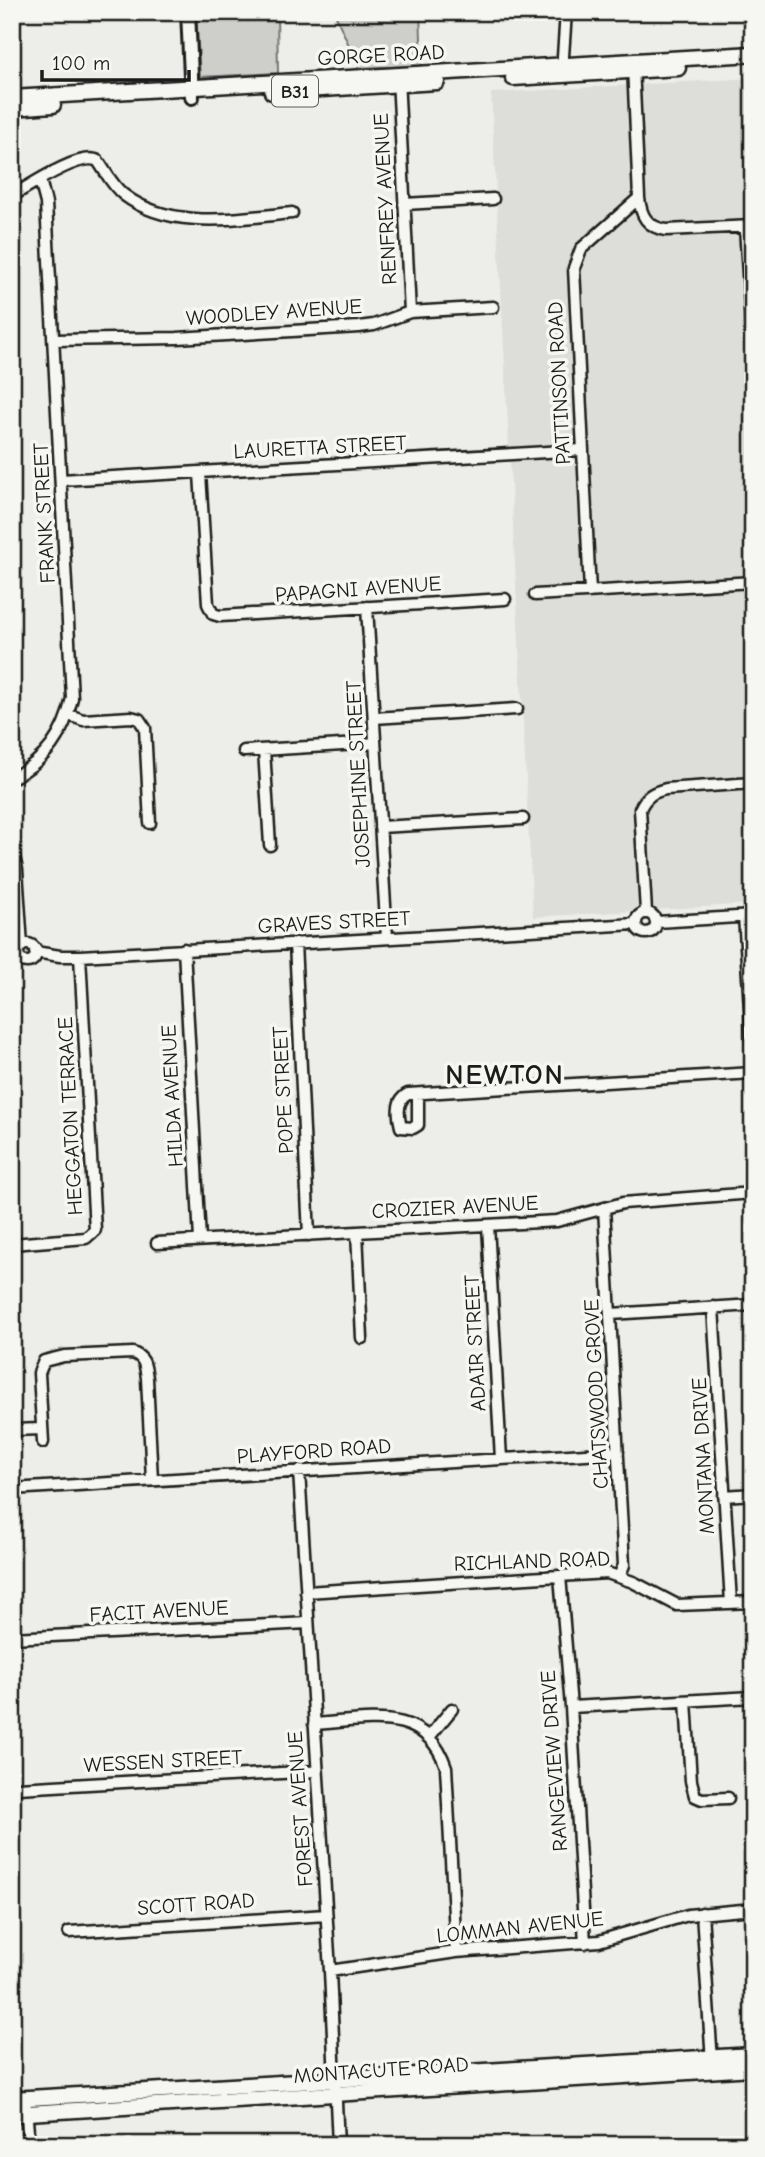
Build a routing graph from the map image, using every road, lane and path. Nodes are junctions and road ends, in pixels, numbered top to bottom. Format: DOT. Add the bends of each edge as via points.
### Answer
graph roads {
  1 [pos="188,12"];
  2 [pos="566,12"];
  3 [pos="753,54"];
  4 [pos="753,63"];
  5 [pos="633,65"];
  6 [pos="562,70"];
  7 [pos="398,79"];
  8 [pos="191,92"];
  9 [pos="12,98"];
  10 [pos="12,108"];
  11 [pos="40,180"];
  12 [pos="12,196"];
  13 [pos="639,198"];
  14 [pos="493,199"];
  15 [pos="404,204"];
  16 [pos="292,213"];
  17 [pos="749,226"];
  18 [pos="493,307"];
  19 [pos="410,312"];
  20 [pos="54,340"];
  21 [pos="753,355"];
  22 [pos="582,450"];
  23 [pos="200,473"];
  24 [pos="61,480"];
  25 [pos="753,582"];
  26 [pos="590,593"];
  27 [pos="535,595"];
  28 [pos="505,599"];
  29 [pos="368,607"];
  30 [pos="517,709"];
  31 [pos="69,715"];
  32 [pos="374,718"];
  33 [pos="375,743"];
  34 [pos="264,750"];
  35 [pos="244,751"];
  36 [pos="12,778"];
  37 [pos="753,783"];
  38 [pos="523,820"];
  39 [pos="150,823"];
  40 [pos="380,827"];
  41 [pos="270,845"];
  42 [pos="12,848"];
  43 [pos="646,912"];
  44 [pos="748,916"];
  45 [pos="657,922"];
  46 [pos="636,924"];
  47 [pos="387,938"];
  48 [pos="295,943"];
  49 [pos="22,946"];
  50 [pos="184,949"];
  51 [pos="36,952"];
  52 [pos="80,956"];
  53 [pos="15,958"];
  54 [pos="753,1054"];
  55 [pos="753,1073"];
  56 [pos="418,1094"];
  57 [pos="753,1193"];
  58 [pos="604,1208"];
  59 [pos="488,1225"];
  60 [pos="357,1232"];
  61 [pos="309,1235"];
  62 [pos="200,1240"];
  63 [pos="157,1243"];
  64 [pos="12,1244"];
  65 [pos="753,1305"];
  66 [pos="713,1307"];
  67 [pos="611,1314"];
  68 [pos="362,1338"];
  69 [pos="42,1429"];
  70 [pos="12,1430"];
  71 [pos="43,1441"];
  72 [pos="618,1452"];
  73 [pos="501,1459"];
  74 [pos="299,1472"];
  75 [pos="152,1480"];
  76 [pos="12,1489"];
  77 [pos="753,1494"];
  78 [pos="724,1496"];
  79 [pos="560,1576"];
  80 [pos="620,1577"];
  81 [pos="306,1592"];
  82 [pos="753,1602"];
  83 [pos="731,1603"];
  84 [pos="308,1623"];
  85 [pos="12,1638"];
  86 [pos="753,1697"];
  87 [pos="686,1701"];
  88 [pos="571,1707"];
  89 [pos="452,1709"];
  90 [pos="314,1724"];
  91 [pos="430,1736"];
  92 [pos="317,1771"];
  93 [pos="12,1787"];
  94 [pos="728,1798"];
  95 [pos="753,1909"];
  96 [pos="702,1913"];
  97 [pos="326,1915"];
  98 [pos="69,1932"];
  99 [pos="584,1943"];
  100 [pos="456,1952"];
  101 [pos="330,1971"];
  102 [pos="753,2055"];
  103 [pos="712,2064"];
  104 [pos="753,2068"];
  105 [pos="335,2086"];
  106 [pos="19,2106"];
  107 [pos="29,2145"];
  108 [pos="338,2145"];
  1 -- 8 [label="street"];
  2 -- 6 [label="street"];
  3 -- 5 [label="main road, GORGE ROAD / B31"];
  4 -- 5 [label="main road, GORGE ROAD / B31"];
  5 -- 6 [label="main road, GORGE ROAD / B31"];
  5 -- 13 [label="street"];
  6 -- 7 [label="main road, GORGE ROAD / B31"];
  7 -- 8 [label="main road, GORGE ROAD / B31"];
  7 -- 15 [label="street, RENFREY AVENUE"];
  8 -- 9 [label="main road, GORGE ROAD / B31"];
  8 -- 10 [label="main road, GORGE ROAD / B31"];
  11 -- 12 [label="street"];
  11 -- 16 [label="street" via="79,160 93,158 122,193 163,214 202,220"];
  11 -- 20 [label="street, FRANK STREET" via="46,204"];
  13 -- 17 [label="street" via="643,217 656,228"];
  13 -- 22 [label="street, PATTINSON ROAD" via="591,240 576,261 573,280"];
  14 -- 15 [label="street"];
  15 -- 19 [label="street, RENFREY AVENUE"];
  17 -- 21 [label="street"];
  18 -- 19 [label="street, WOODLEY AVENUE"];
  19 -- 20 [label="street, WOODLEY AVENUE" via="359,327"];
  20 -- 24 [label="street, FRANK STREET"];
  22 -- 23 [label="street, LAURETTA STREET"];
  22 -- 26 [label="street, PATTINSON ROAD"];
  23 -- 24 [label="street, LAURETTA STREET"];
  23 -- 29 [label="street, PAPAGNI AVENUE" via="208,604 213,614"];
  24 -- 31 [label="street, FRANK STREET" via="72,698"];
  25 -- 26 [label="street"];
  26 -- 27 [label="street"];
  28 -- 29 [label="street, PAPAGNI AVENUE"];
  29 -- 32 [label="street, JOSEPHINE STREET"];
  30 -- 32 [label="street"];
  31 -- 36 [label="street, FRANK STREET" via="46,754"];
  31 -- 39 [label="street" via="83,720 139,719 145,728"];
  32 -- 33 [label="street, JOSEPHINE STREET"];
  33 -- 34 [label="street"];
  33 -- 40 [label="street, JOSEPHINE STREET"];
  34 -- 35 [label="street"];
  34 -- 41 [label="street"];
  37 -- 43 [label="street" via="666,789 644,800 640,808"];
  38 -- 40 [label="street"];
  40 -- 47 [label="street, JOSEPHINE STREET"];
  42 -- 49 [label="street"];
  43 -- 45 [label="street"];
  43 -- 46 [label="street"];
  44 -- 45 [label="street"];
  44 -- 54 [label="street"];
  45 -- 46 [label="street" via="648,933"];
  46 -- 47 [label="street, GRAVES STREET"];
  47 -- 48 [label="street, GRAVES STREET"];
  48 -- 50 [label="street, GRAVES STREET"];
  48 -- 61 [label="street, POPE STREET"];
  49 -- 51 [label="street" via="30,945"];
  49 -- 53 [label="street"];
  50 -- 52 [label="street, GRAVES STREET"];
  50 -- 62 [label="street, HILDA AVENUE"];
  51 -- 52 [label="street, GRAVES STREET"];
  51 -- 53 [label="street" via="30,962"];
  52 -- 64 [label="street, HEGGATON TERRACE" via="95,1230 86,1238"];
  55 -- 56 [label="street"];
  57 -- 58 [label="street, CROZIER AVENUE"];
  58 -- 59 [label="street, CROZIER AVENUE" via="556,1221"];
  58 -- 67 [label="street, CHATSWOOD GROVE"];
  59 -- 60 [label="street, CROZIER AVENUE"];
  59 -- 73 [label="street, ADAIR STREET"];
  60 -- 61 [label="street, CROZIER AVENUE"];
  60 -- 68 [label="street"];
  61 -- 62 [label="street, CROZIER AVENUE"];
  62 -- 63 [label="street, CROZIER AVENUE"];
  65 -- 66 [label="street"];
  66 -- 67 [label="street"];
  66 -- 78 [label="street, MONTANA DRIVE"];
  67 -- 72 [label="street, CHATSWOOD GROVE"];
  69 -- 70 [label="street"];
  69 -- 71 [label="street"];
  69 -- 75 [label="street" via="39,1373 44,1361 92,1355 141,1356 147,1378"];
  72 -- 73 [label="street, PLAYFORD ROAD"];
  72 -- 80 [label="street, CHATSWOOD GROVE" via="624,1565"];
  73 -- 74 [label="street, PLAYFORD ROAD"];
  74 -- 75 [label="street, PLAYFORD ROAD"];
  74 -- 81 [label="street, FOREST AVENUE"];
  75 -- 76 [label="street, PLAYFORD ROAD"];
  77 -- 78 [label="street"];
  78 -- 83 [label="street, MONTANA DRIVE"];
  79 -- 80 [label="street, RICHLAND ROAD" via="607,1573"];
  79 -- 81 [label="street, RICHLAND ROAD"];
  79 -- 88 [label="street, RANGEVIEW DRIVE"];
  80 -- 83 [label="street, RICHLAND ROAD" via="677,1605"];
  81 -- 84 [label="street, FOREST AVENUE"];
  82 -- 83 [label="street, RICHLAND ROAD"];
  84 -- 85 [label="street, FACIT AVENUE"];
  84 -- 90 [label="street, FOREST AVENUE"];
  86 -- 87 [label="street"];
  87 -- 88 [label="street"];
  87 -- 94 [label="street" via="695,1796"];
  88 -- 99 [label="street, RANGEVIEW DRIVE"];
  89 -- 91 [label="street"];
  90 -- 91 [label="street" via="398,1721"];
  90 -- 92 [label="street, FOREST AVENUE"];
  91 -- 100 [label="street" via="446,1767"];
  92 -- 93 [label="street, WESSEN STREET"];
  92 -- 97 [label="street, FOREST AVENUE"];
  95 -- 96 [label="street, LOMMAN AVENUE"];
  96 -- 99 [label="street, LOMMAN AVENUE"];
  96 -- 103 [label="street"];
  97 -- 98 [label="street, SCOTT ROAD"];
  97 -- 101 [label="street, FOREST AVENUE"];
  99 -- 100 [label="street, LOMMAN AVENUE"];
  100 -- 101 [label="street, LOMMAN AVENUE"];
  101 -- 105 [label="street, FOREST AVENUE"];
  102 -- 103 [label="main road, MONTACUTE ROAD"];
  103 -- 104 [label="main road, MONTACUTE ROAD"];
  103 -- 105 [label="main road, MONTACUTE ROAD"];
  105 -- 106 [label="main road, MONTACUTE ROAD"];
  105 -- 108 [label="street, FOREST AVENUE"];
  106 -- 107 [label="street"];
}
